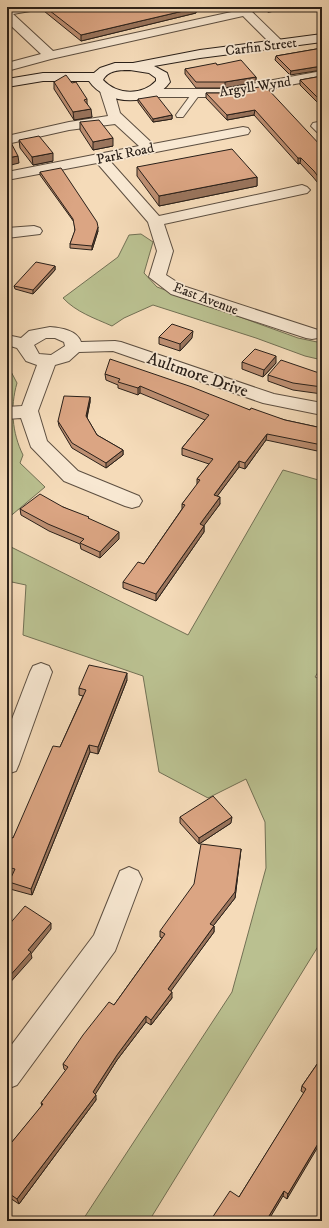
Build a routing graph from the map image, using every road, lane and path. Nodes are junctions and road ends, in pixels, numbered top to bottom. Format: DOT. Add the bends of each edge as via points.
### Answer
graph roads {
  1 [pos="32,7"];
  2 [pos="242,10"];
  3 [pos="7,13"];
  4 [pos="322,38"];
  5 [pos="279,44"];
  6 [pos="200,54"];
  7 [pos="50,55"];
  8 [pos="7,66"];
  9 [pos="135,66"];
  10 [pos="322,75"];
  11 [pos="13,81"];
  12 [pos="157,85"];
  13 [pos="102,86"];
  14 [pos="192,94"];
  15 [pos="129,95"];
  16 [pos="60,116"];
  17 [pos="115,116"];
  18 [pos="182,121"];
  19 [pos="7,127"];
  20 [pos="243,130"];
  21 [pos="7,140"];
  22 [pos="194,140"];
  23 [pos="149,148"];
  24 [pos="101,159"];
  25 [pos="7,176"];
  26 [pos="302,190"];
  27 [pos="155,221"];
  28 [pos="34,231"];
  29 [pos="7,233"];
  30 [pos="312,334"];
  31 [pos="7,340"];
  32 [pos="25,345"];
  33 [pos="74,347"];
  34 [pos="48,361"];
  35 [pos="322,409"];
  36 [pos="29,411"];
  37 [pos="7,413"];
  38 [pos="132,501"];
  39 [pos="41,672"];
  40 [pos="7,764"];
  41 [pos="130,879"];
  42 [pos="7,1075"];
  1 -- 3 [label="street"];
  2 -- 5 [label="street"];
  2 -- 7 [label="street"];
  3 -- 7 [label="street"];
  4 -- 5 [label="street, Carfin Street"];
  5 -- 6 [label="street, Carfin Street"];
  6 -- 9 [label="street, Carfin Street"];
  6 -- 12 [label="street, Carfin Street" via="173,66"];
  7 -- 8 [label="street"];
  9 -- 12 [label="street" via="153,70"];
  9 -- 13 [label="street" via="111,68 100,74"];
  10 -- 14 [label="street, Argyll Wynd" via="225,93"];
  11 -- 13 [label="street" via="54,80"];
  12 -- 14 [label="street, Argyll Wynd"];
  12 -- 15 [label="street, Argyll Wynd"];
  13 -- 15 [label="street, Argyll Wynd"];
  13 -- 17 [label="street"];
  14 -- 18 [label="lane"];
  15 -- 17 [label="street"];
  16 -- 19 [label="street"];
  17 -- 21 [label="street"];
  17 -- 23 [label="street"];
  18 -- 22 [label="street"];
  20 -- 22 [label="street, Park Road"];
  22 -- 23 [label="street, Park Road"];
  23 -- 24 [label="street, Park Road"];
  24 -- 25 [label="street, Park Road"];
  24 -- 27 [label="street"];
  26 -- 27 [label="street"];
  27 -- 30 [label="street, East Avenue" via="164,251 157,277 177,290"];
  28 -- 29 [label="street"];
  31 -- 32 [label="street"];
  32 -- 33 [label="street" via="34,336 50,332 66,335 73,341"];
  32 -- 34 [label="street" via="30,356"];
  33 -- 34 [label="street" via="64,358"];
  33 -- 35 [label="street, Aultmore Drive" via="115,346 270,399"];
  34 -- 36 [label="street"];
  36 -- 37 [label="street"];
  36 -- 38 [label="street" via="38,443 71,476"];
  39 -- 40 [label="street"];
  41 -- 42 [label="street" via="105,942"];
}
